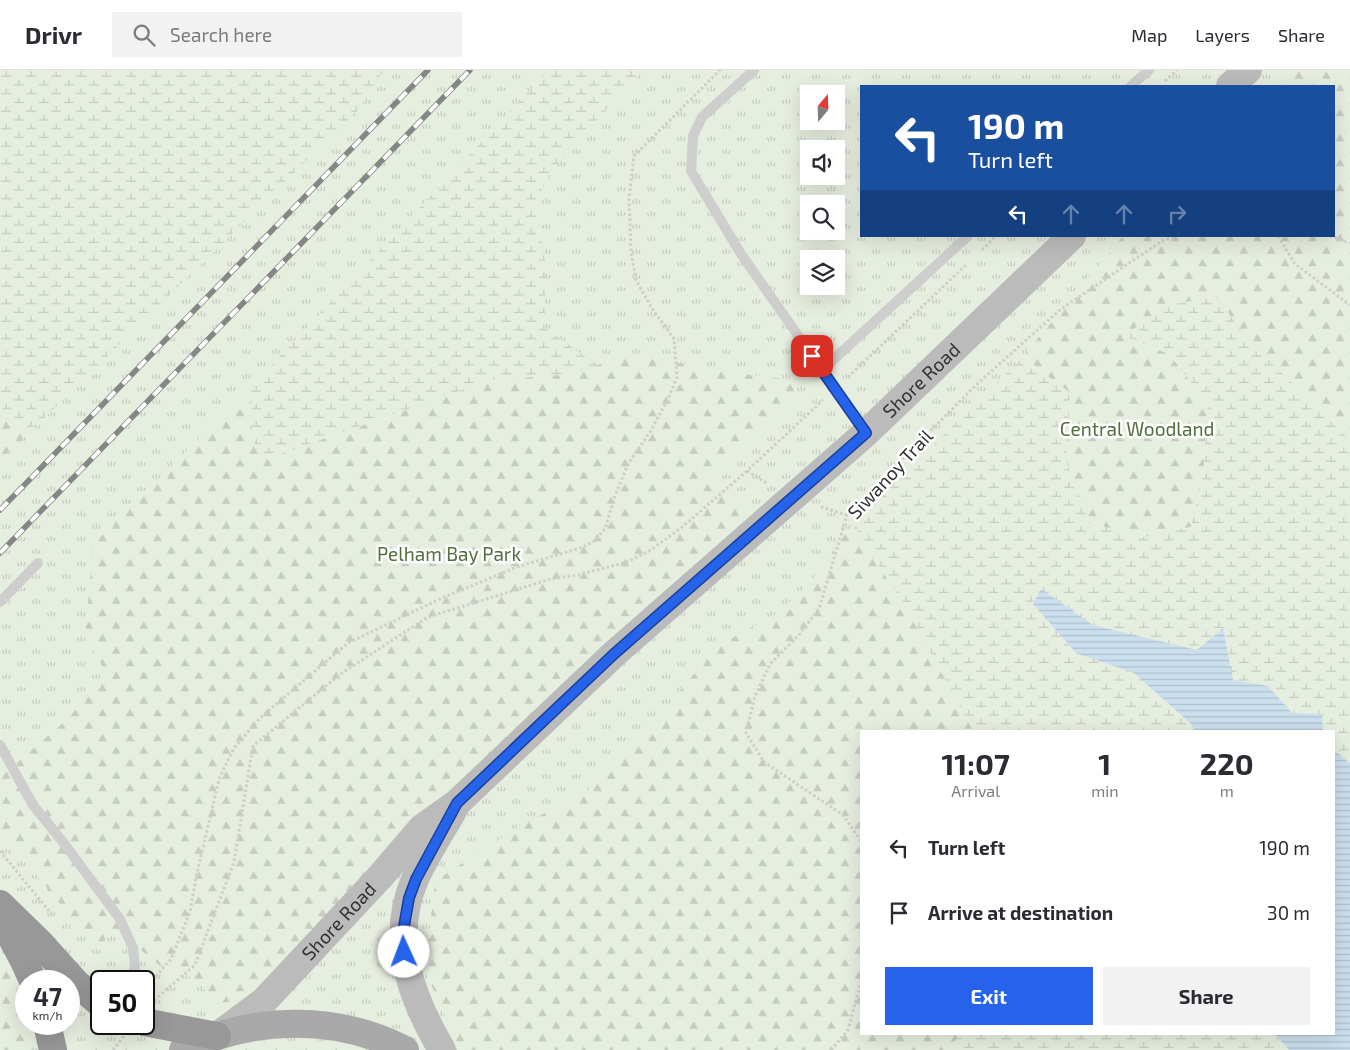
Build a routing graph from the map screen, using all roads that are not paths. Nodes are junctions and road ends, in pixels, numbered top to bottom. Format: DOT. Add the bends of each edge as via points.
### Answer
graph roads {
  1 [pos="754,70"];
  2 [pos="1149,70"];
  3 [pos="1248,70"];
  4 [pos="1132,85"];
  5 [pos="1231,85"];
  6 [pos="967,237"];
  7 [pos="1071,237"];
  8 [pos="822,370"];
  9 [pos="866,433"];
  10 [pos="38,564"];
  11 [pos="0,602"];
  12 [pos="0,745"];
  13 [pos="457,803"];
  14 [pos="0,904"];
  15 [pos="0,916"];
  16 [pos="28,970"];
  17 [pos="133,970"];
  18 [pos="90,995"];
  19 [pos="155,1021"];
  20 [pos="50,1035"];
  21 [pos="217,1036"];
  22 [pos="53,1050"];
  23 [pos="183,1050"];
  24 [pos="405,1050"];
  25 [pos="442,1050"];
  1 -- 8 [label="lane" via="702,117 693,136 691,171 741,254"];
  2 -- 4 [label="lane"];
  3 -- 5 [label="main road"];
  6 -- 8 [label="lane"];
  7 -- 9 [label="main road, Shore Road"];
  8 -- 9 [label="lane"];
  9 -- 13 [label="main road, Shore Road" via="614,654"];
  10 -- 11 [label="lane"];
  12 -- 17 [label="lane" via="33,805 120,919 132,948"];
  13 -- 21 [label="main road, Shore Road" via="422,828 264,1001"];
  13 -- 25 [label="main road, Shore Road" via="416,879 403,932 412,990"];
  14 -- 18 [label="highway"];
  15 -- 16 [label="highway"];
  19 -- 21 [label="highway"];
  20 -- 22 [label="highway"];
  21 -- 23 [label="main road"];
  21 -- 24 [label="main road" via="260,1026 306,1024 353,1030"];
}
